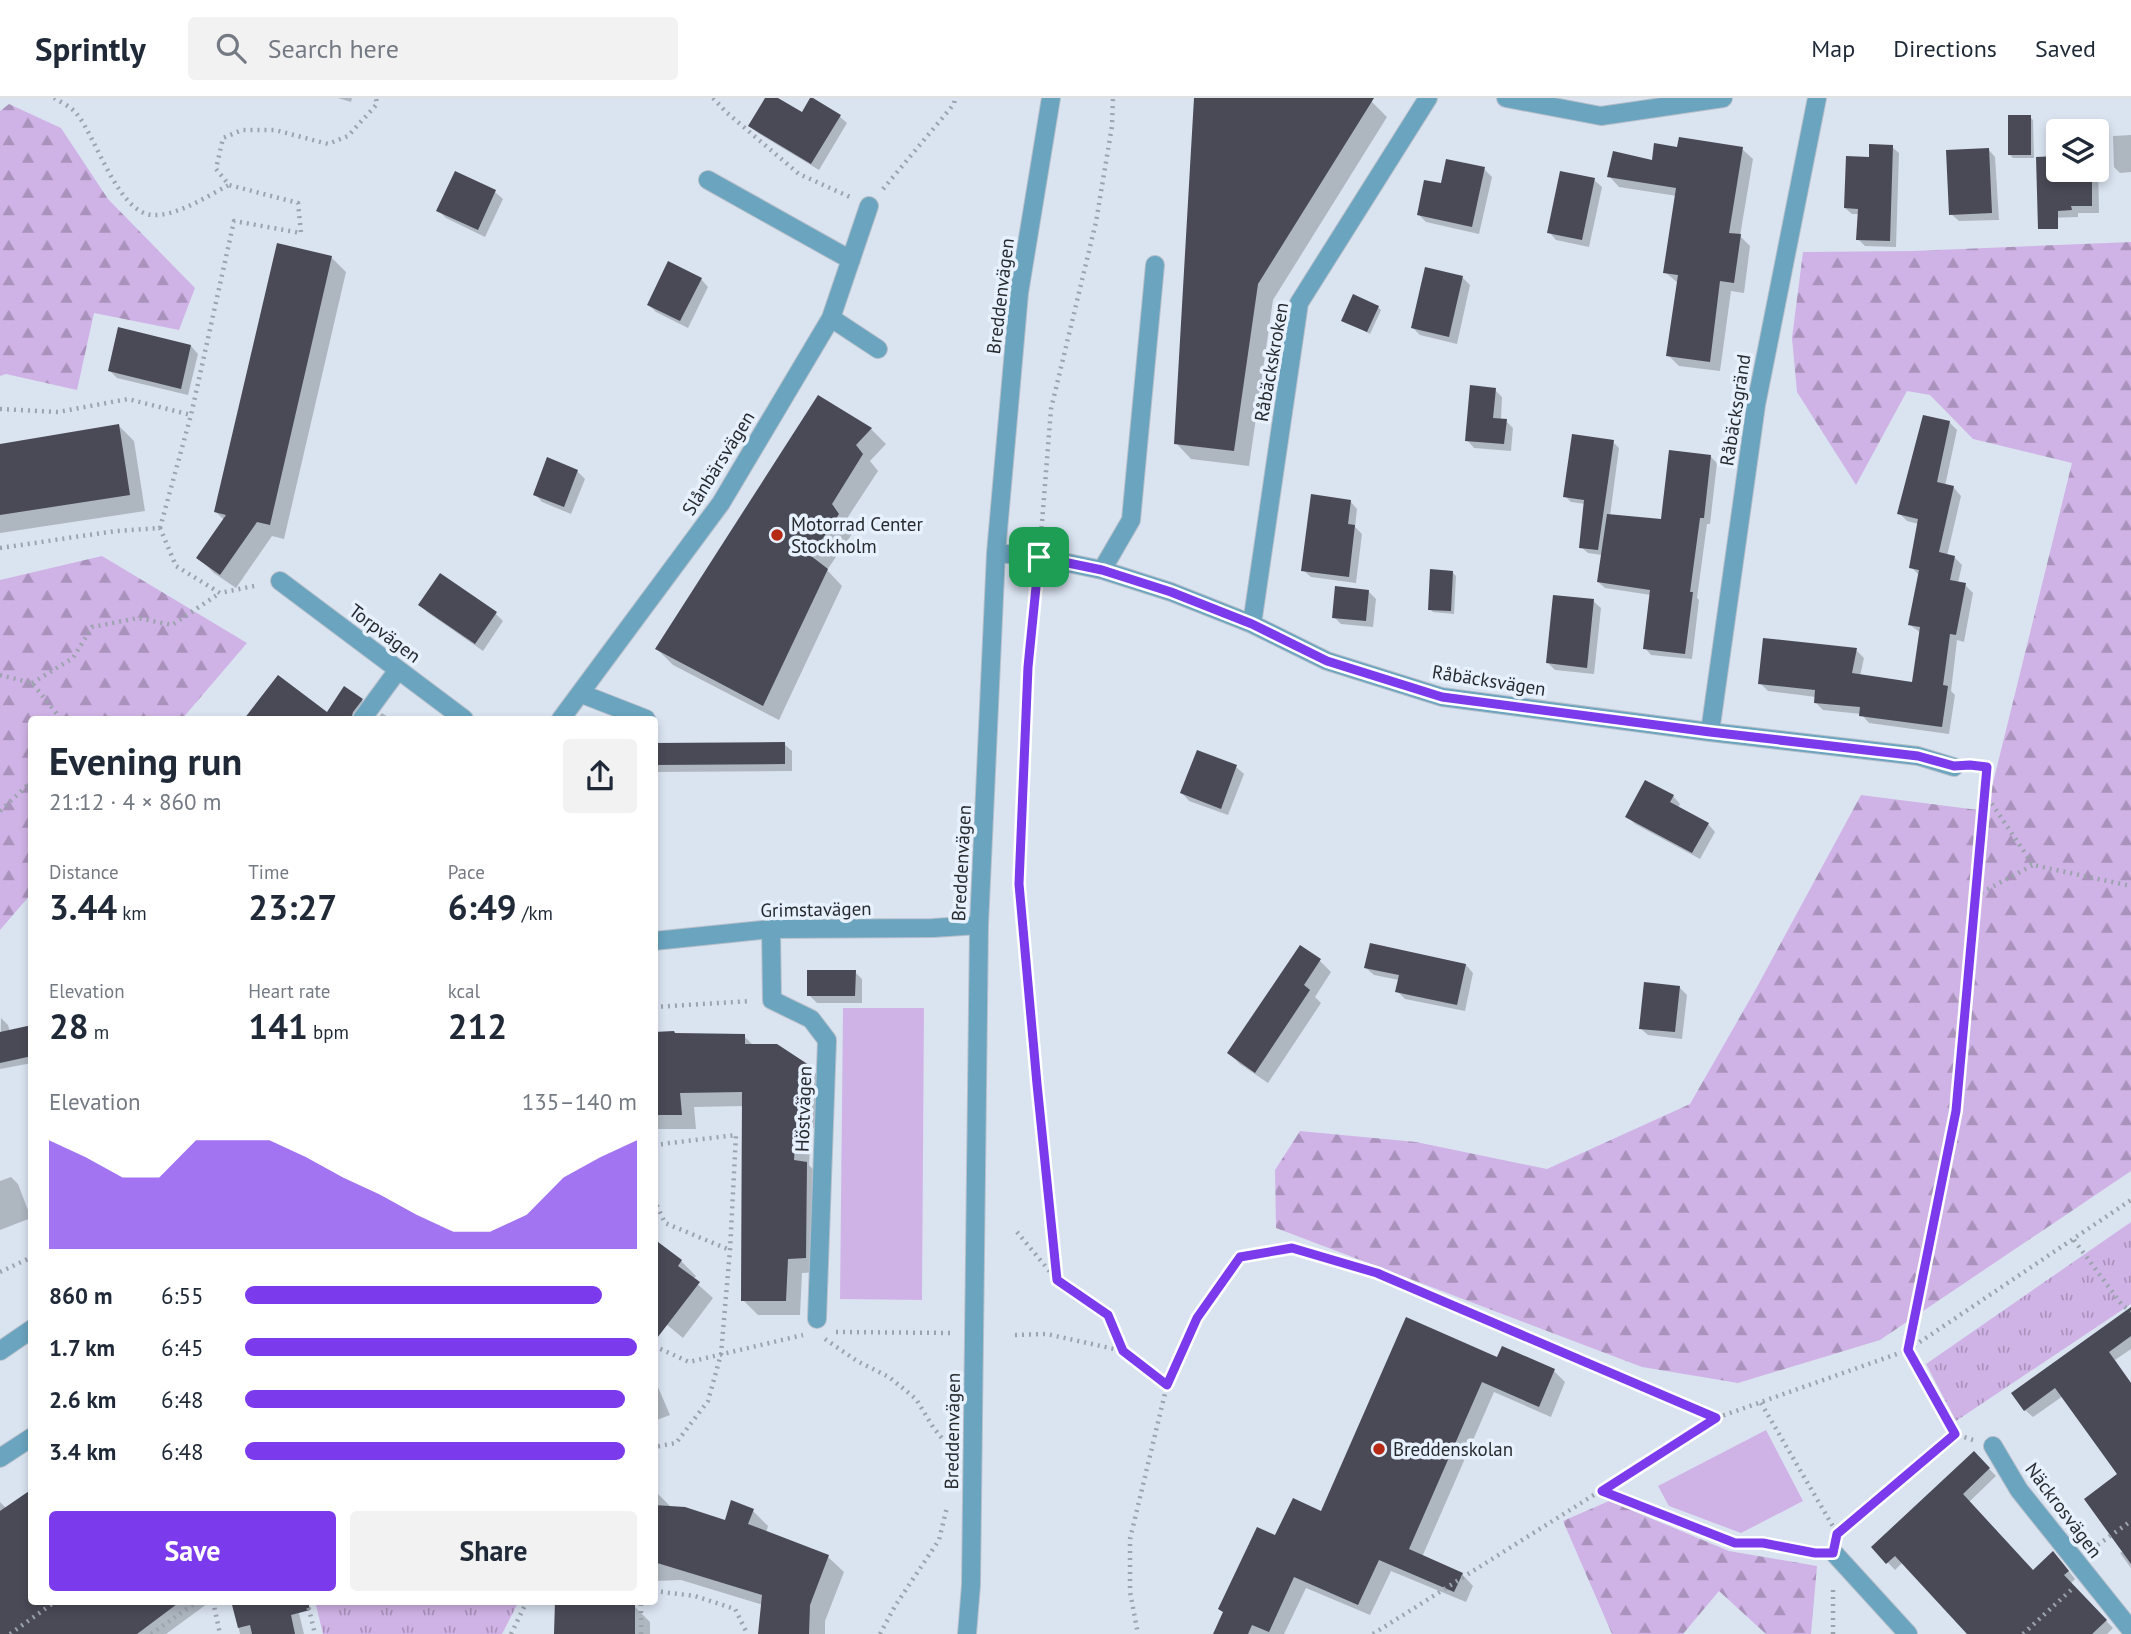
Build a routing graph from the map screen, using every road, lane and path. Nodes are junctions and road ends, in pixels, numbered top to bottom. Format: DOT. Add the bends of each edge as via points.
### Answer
graph roads {
  1 [pos="54,98"];
  2 [pos="376,98"];
  3 [pos="713,98"];
  4 [pos="955,98"];
  5 [pos="1051,98"];
  6 [pos="1113,98"];
  7 [pos="1428,98"];
  8 [pos="1506,98"];
  9 [pos="1723,98"];
  10 [pos="1817,98"];
  11 [pos="708,180"];
  12 [pos="229,185"];
  13 [pos="869,206"];
  14 [pos="851,260"];
  15 [pos="1155,265"];
  16 [pos="831,318"];
  17 [pos="878,349"];
  18 [pos="0,409"];
  19 [pos="191,415"];
  20 [pos="160,528"];
  21 [pos="0,548"];
  22 [pos="996,553"];
  23 [pos="1039,557"];
  24 [pos="1102,570"];
  25 [pos="280,581"];
  26 [pos="220,593"];
  27 [pos="1252,624"];
  28 [pos="398,670"];
  29 [pos="0,675"];
  30 [pos="32,683"];
  31 [pos="582,694"];
  32 [pos="59,716"];
  33 [pos="364,716"];
  34 [pos="460,716"];
  35 [pos="564,716"];
  36 [pos="638,716"];
  37 [pos="1710,732"];
  38 [pos="1954,766"];
  39 [pos="28,785"];
  40 [pos="1983,791"];
  41 [pos="0,811"];
  42 [pos="2033,865"];
  43 [pos="2131,886"];
  44 [pos="1975,897"];
  45 [pos="979,925"];
  46 [pos="771,929"];
  47 [pos="658,941"];
  48 [pos="772,1000"];
  49 [pos="658,1007"];
  50 [pos="658,1145"];
  51 [pos="2131,1200"];
  52 [pos="658,1208"];
  53 [pos="1017,1232"];
  54 [pos="2074,1240"];
  55 [pos="730,1250"];
  56 [pos="28,1259"];
  57 [pos="0,1272"];
  58 [pos="1057,1280"];
  59 [pos="2131,1311"];
  60 [pos="816,1325"];
  61 [pos="28,1332"];
  62 [pos="830,1332"];
  63 [pos="954,1333"];
  64 [pos="1015,1335"];
  65 [pos="658,1348"];
  66 [pos="1908,1350"];
  67 [pos="0,1351"];
  68 [pos="1123,1351"];
  69 [pos="721,1354"];
  70 [pos="1167,1385"];
  71 [pos="1760,1403"];
  72 [pos="1716,1418"];
  73 [pos="1955,1434"];
  74 [pos="28,1440"];
  75 [pos="658,1446"];
  76 [pos="1993,1446"];
  77 [pos="949,1447"];
  78 [pos="0,1458"];
  79 [pos="1602,1491"];
  80 [pos="947,1506"];
  81 [pos="2131,1521"];
  82 [pos="1837,1534"];
  83 [pos="1833,1553"];
  84 [pos="2082,1568"];
  85 [pos="658,1591"];
  86 [pos="50,1605"];
  87 [pos="192,1605"];
  88 [pos="214,1605"];
  89 [pos="308,1605"];
  90 [pos="525,1605"];
  91 [pos="641,1605"];
  92 [pos="2131,1630"];
  93 [pos="10,1634"];
  94 [pos="151,1634"];
  95 [pos="220,1634"];
  96 [pos="315,1634"];
  97 [pos="511,1634"];
  98 [pos="641,1634"];
  99 [pos="745,1634"];
  100 [pos="880,1634"];
  101 [pos="967,1634"];
  102 [pos="1138,1634"];
  103 [pos="1373,1634"];
  104 [pos="1833,1634"];
  105 [pos="1908,1634"];
  106 [pos="2023,1634"];
  1 -- 12 [label="path" via="76,112 131,205 151,215 183,209"];
  2 -- 12 [label="path" via="377,104 348,136 328,144 275,130 242,130 223,138 216,169"];
  3 -- 13 [label="path" via="799,174"];
  4 -- 13 [label="path"];
  5 -- 22 [label="street, Breddenvägen" via="1019,292"];
  6 -- 23 [label="path" via="1096,222 1051,409"];
  7 -- 27 [label="street, Råbäckskroken" via="1299,303"];
  8 -- 9 [label="street" via="1601,116"];
  10 -- 37 [label="street, Råbäcksgränd" via="1756,405"];
  11 -- 14 [label="street"];
  12 -- 19 [label="path" via="298,203 300,233 234,221"];
  13 -- 14 [label="street, Slånbärsvägen"];
  14 -- 16 [label="street, Slånbärsvägen"];
  15 -- 24 [label="street" via="1131,520"];
  16 -- 17 [label="street"];
  16 -- 31 [label="street, Slånbärsvägen" via="721,503"];
  18 -- 19 [label="path" via="58,412 128,399"];
  19 -- 20 [label="path"];
  20 -- 21 [label="path"];
  20 -- 26 [label="path" via="176,566"];
  22 -- 23 [label="street, Råbäcksvägen"];
  22 -- 45 [label="street, Breddenvägen"];
  23 -- 24 [label="street, Råbäcksvägen"];
  23 -- 58 [label="path" via="1028,667 1019,884"];
  24 -- 27 [label="street, Råbäcksvägen"];
  25 -- 26 [label="path"];
  25 -- 28 [label="street, Torpvägen"];
  26 -- 30 [label="path" via="172,625 138,618 92,627 73,658"];
  27 -- 37 [label="street, Råbäcksvägen" via="1327,661 1442,697"];
  28 -- 33 [label="street"];
  28 -- 34 [label="street, Torpvägen"];
  29 -- 30 [label="path"];
  30 -- 32 [label="path"];
  31 -- 35 [label="street, Slånbärsvägen"];
  31 -- 36 [label="street"];
  37 -- 38 [label="street, Råbäcksvägen" via="1918,756"];
  38 -- 40 [label="path" via="1987,767"];
  39 -- 41 [label="path"];
  40 -- 42 [label="path"];
  40 -- 44 [label="path"];
  42 -- 43 [label="path"];
  42 -- 44 [label="path"];
  44 -- 66 [label="path" via="1956,1111"];
  45 -- 46 [label="street, Grimstavägen"];
  45 -- 101 [label="street, Breddenvägen"];
  46 -- 47 [label="street, Grimstavägen"];
  46 -- 48 [label="street"];
  48 -- 49 [label="path"];
  48 -- 60 [label="street, Höstvägen" via="811,1019 827,1040"];
  50 -- 55 [label="path" via="736,1135"];
  51 -- 54 [label="path"];
  52 -- 55 [label="path" via="665,1223"];
  53 -- 58 [label="path"];
  54 -- 59 [label="path"];
  54 -- 66 [label="path"];
  55 -- 69 [label="path"];
  56 -- 57 [label="path"];
  58 -- 68 [label="path" via="1108,1315"];
  60 -- 69 [label="path"];
  60 -- 77 [label="path" via="857,1361 889,1377 916,1399"];
  61 -- 67 [label="street"];
  62 -- 63 [label="path"];
  64 -- 68 [label="path" via="1047,1334"];
  65 -- 69 [label="path" via="689,1362"];
  66 -- 71 [label="path"];
  66 -- 73 [label="path"];
  68 -- 70 [label="path"];
  69 -- 75 [label="path" via="708,1401 676,1443"];
  70 -- 72 [label="path" via="1197,1318 1240,1257 1292,1248 1377,1273"];
  70 -- 102 [label="path" via="1130,1539 1130,1592"];
  71 -- 72 [label="path"];
  71 -- 82 [label="path"];
  72 -- 79 [label="path"];
  73 -- 76 [label="path"];
  73 -- 82 [label="path"];
  74 -- 78 [label="street"];
  76 -- 84 [label="street, Näckrosvägen" via="2019,1490"];
  79 -- 83 [label="path" via="1735,1543"];
  79 -- 103 [label="path"];
  80 -- 100 [label="path" via="939,1540"];
  81 -- 84 [label="path"];
  82 -- 83 [label="path"];
  83 -- 104 [label="path"];
  83 -- 105 [label="street"];
  84 -- 92 [label="street, Näckrosvägen"];
  84 -- 106 [label="path"];
  85 -- 99 [label="path" via="695,1596 735,1609"];
  86 -- 93 [label="path"];
  87 -- 94 [label="path"];
  88 -- 95 [label="path"];
  89 -- 96 [label="path"];
  90 -- 97 [label="path"];
  91 -- 98 [label="path"];
}
